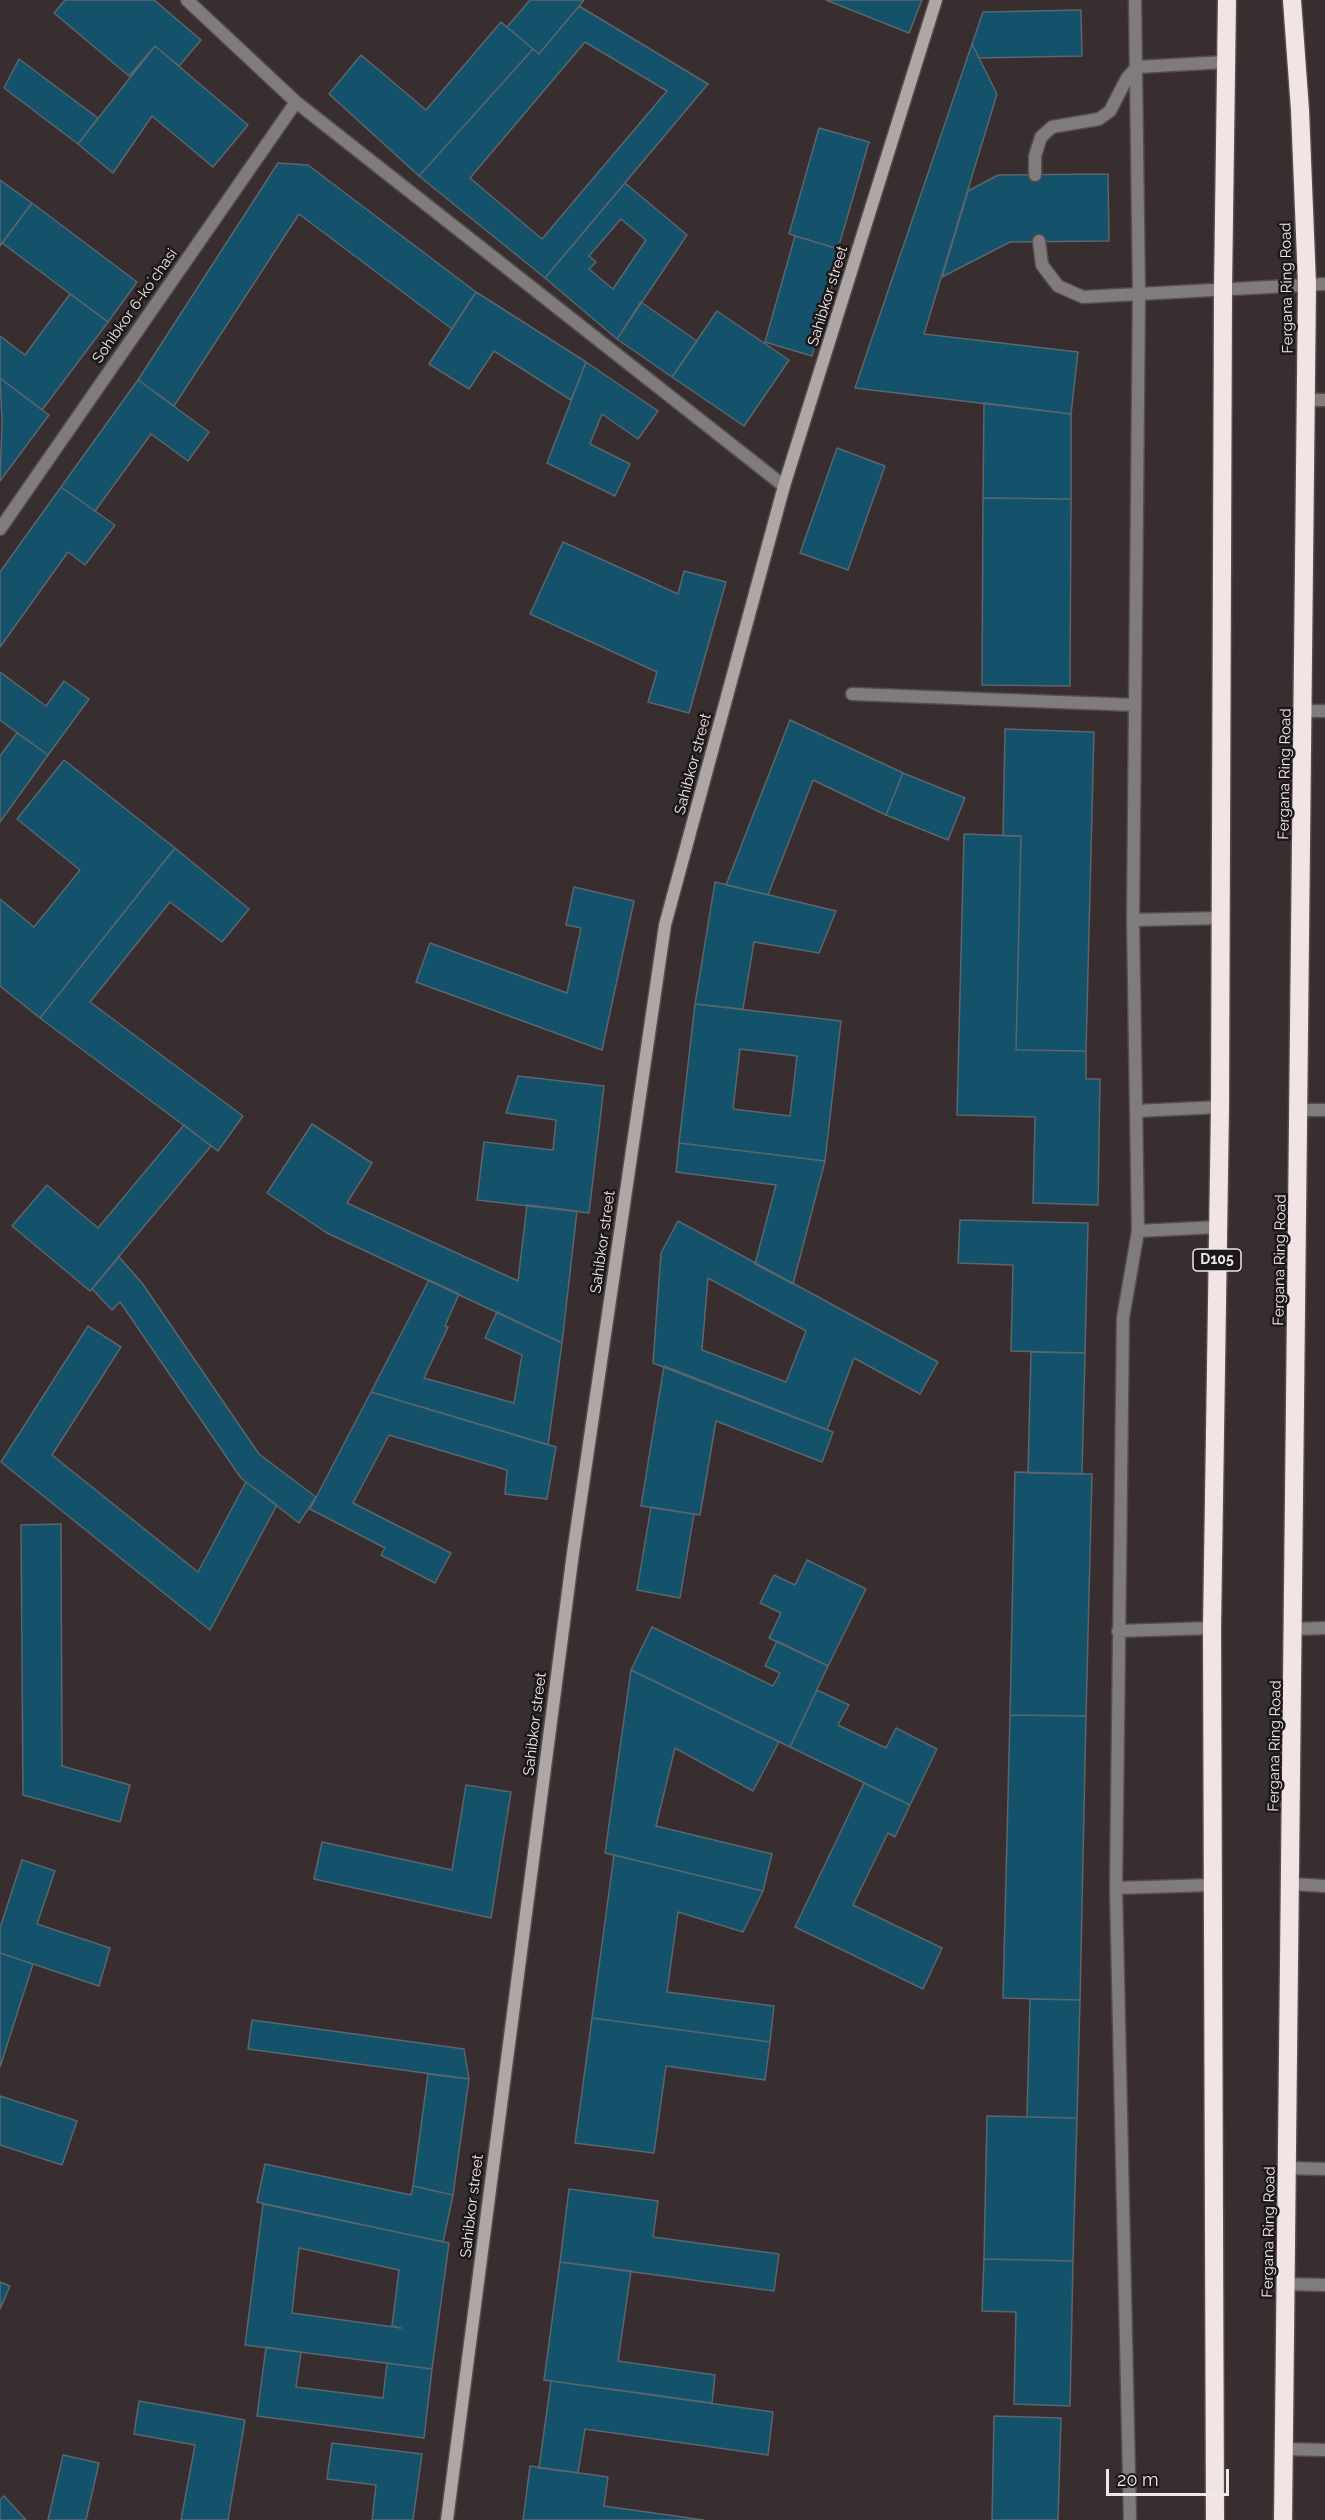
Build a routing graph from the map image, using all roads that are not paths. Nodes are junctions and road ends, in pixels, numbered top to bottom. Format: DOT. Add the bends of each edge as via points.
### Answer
graph roads {
  1 [pos="187,0"];
  2 [pos="936,0"];
  3 [pos="1135,0"];
  4 [pos="1227,0"];
  5 [pos="1292,0"];
  6 [pos="1226,62"];
  7 [pos="1137,67"];
  8 [pos="296,102"];
  9 [pos="1035,175"];
  10 [pos="1039,242"];
  11 [pos="1316,284"];
  12 [pos="1223,289"];
  13 [pos="1139,293"];
  14 [pos="1325,399"];
  15 [pos="1306,400"];
  16 [pos="784,486"];
  17 [pos="0,529"];
  18 [pos="852,694"];
  19 [pos="1135,705"];
  20 [pos="1304,711"];
  21 [pos="1325,711"];
  22 [pos="1221,918"];
  23 [pos="1132,920"];
  24 [pos="1220,1107"];
  25 [pos="1300,1110"];
  26 [pos="1325,1110"];
  27 [pos="1136,1112"];
  28 [pos="1218,1227"];
  29 [pos="1138,1231"];
  30 [pos="1212,1628"];
  31 [pos="1325,1628"];
  32 [pos="1294,1629"];
  33 [pos="1118,1631"];
  34 [pos="1291,1884"];
  35 [pos="1211,1885"];
  36 [pos="1325,1886"];
  37 [pos="1116,1888"];
  38 [pos="1288,2168"];
  39 [pos="1325,2169"];
  40 [pos="1286,2284"];
  41 [pos="1325,2285"];
  42 [pos="1284,2449"];
  43 [pos="1325,2450"];
  44 [pos="447,2520"];
  45 [pos="1130,2520"];
  46 [pos="1215,2520"];
  47 [pos="1283,2520"];
  1 -- 8 [label="street"];
  2 -- 16 [label="street, Sahibkor street"];
  3 -- 7 [label="street"];
  4 -- 6 [label="highway, D105"];
  5 -- 11 [label="highway, Fergana Ring Road"];
  6 -- 7 [label="street"];
  6 -- 12 [label="highway, D105"];
  7 -- 9 [label="street" via="1110,111 1099,119 1052,127 1041,137"];
  7 -- 13 [label="street"];
  8 -- 16 [label="street"];
  8 -- 17 [label="street, Sohibkor 6-koʼchasi"];
  10 -- 13 [label="street" via="1042,265 1058,286 1083,297"];
  11 -- 12 [label="street"];
  11 -- 15 [label="highway, Fergana Ring Road"];
  12 -- 13 [label="street"];
  12 -- 22 [label="highway, D105"];
  13 -- 19 [label="street"];
  14 -- 15 [label="street"];
  15 -- 20 [label="highway, Fergana Ring Road"];
  16 -- 44 [label="street, Sahibkor street" via="665,925 573,1553"];
  18 -- 19 [label="street"];
  19 -- 23 [label="street"];
  20 -- 21 [label="street"];
  20 -- 25 [label="highway, Fergana Ring Road"];
  22 -- 23 [label="street"];
  22 -- 24 [label="highway, D105"];
  23 -- 27 [label="street"];
  24 -- 27 [label="street"];
  24 -- 28 [label="highway, D105"];
  25 -- 26 [label="street"];
  25 -- 32 [label="highway, Fergana Ring Road"];
  27 -- 29 [label="street"];
  28 -- 29 [label="street"];
  28 -- 30 [label="highway, D105"];
  29 -- 33 [label="street" via="1123,1318"];
  30 -- 33 [label="street"];
  30 -- 35 [label="highway, D105"];
  31 -- 32 [label="street"];
  32 -- 34 [label="highway, Fergana Ring Road"];
  33 -- 37 [label="street"];
  34 -- 36 [label="street"];
  34 -- 38 [label="highway, Fergana Ring Road"];
  35 -- 37 [label="street"];
  35 -- 46 [label="highway, D105"];
  37 -- 45 [label="street"];
  38 -- 39 [label="street"];
  38 -- 40 [label="highway, Fergana Ring Road"];
  40 -- 41 [label="street"];
  40 -- 42 [label="highway, Fergana Ring Road"];
  42 -- 43 [label="street"];
  42 -- 47 [label="highway, Fergana Ring Road"];
}
